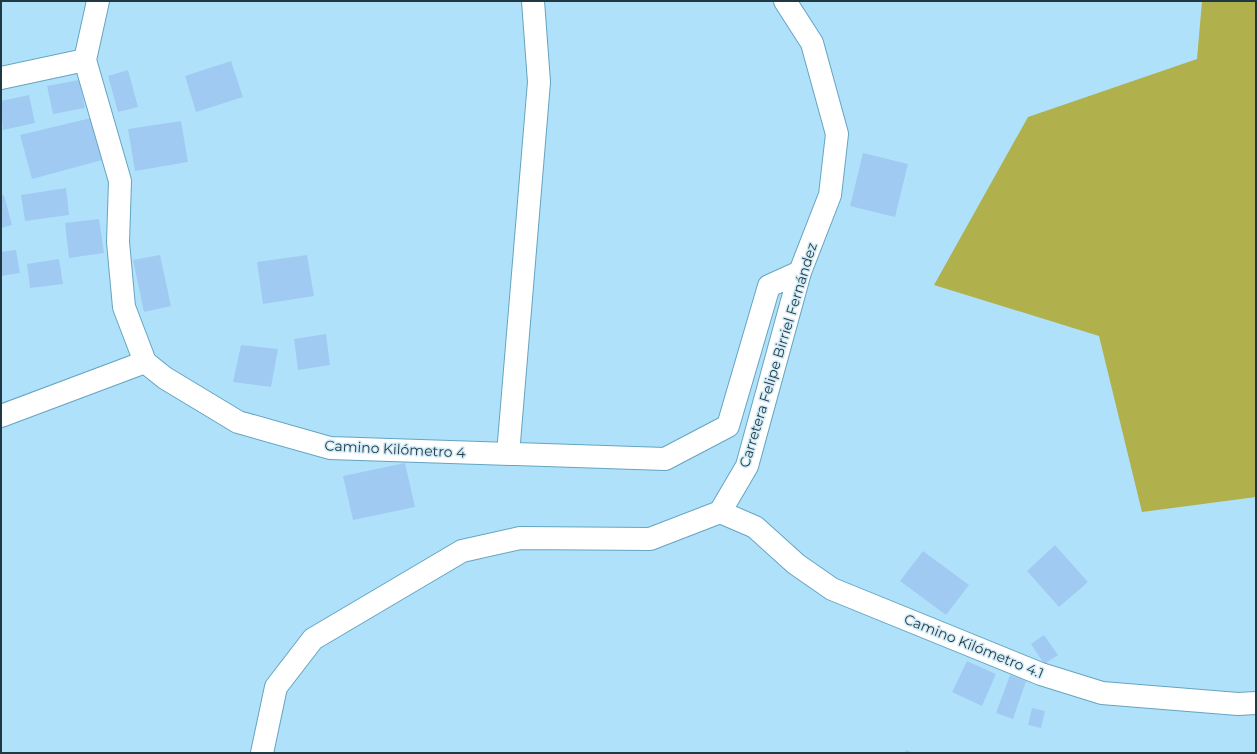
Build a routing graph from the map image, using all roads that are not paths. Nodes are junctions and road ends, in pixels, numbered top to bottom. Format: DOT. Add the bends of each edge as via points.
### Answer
graph roads {
  1 [pos="98,1"];
  2 [pos="533,1"];
  3 [pos="785,1"];
  4 [pos="85,60"];
  5 [pos="1,78"];
  6 [pos="800,272"];
  7 [pos="145,362"];
  8 [pos="1,416"];
  9 [pos="508,454"];
  10 [pos="720,512"];
  11 [pos="1256,703"];
  12 [pos="262,753"];
  1 -- 4 [label="street"];
  2 -- 9 [label="street" via="539,82"];
  3 -- 6 [label="street, Carretera Felipe Birriel Fernández" via="812,43 837,134 830,195"];
  4 -- 5 [label="street"];
  4 -- 7 [label="street" via="120,181 118,242 124,307"];
  6 -- 9 [label="street, Camino Kilómetro 4" via="769,286 728,426 665,459"];
  6 -- 10 [label="street, Carretera Felipe Birriel Fernández" via="747,466"];
  7 -- 8 [label="street"];
  7 -- 9 [label="street, Camino Kilómetro 4" via="165,378 238,422 330,448"];
  10 -- 11 [label="street, Camino Kilómetro 4.1" via="755,527 796,564 832,589 1041,674 1102,693 1238,704"];
  10 -- 12 [label="street" via="650,539 520,538 462,552 313,639 276,687"];
}
